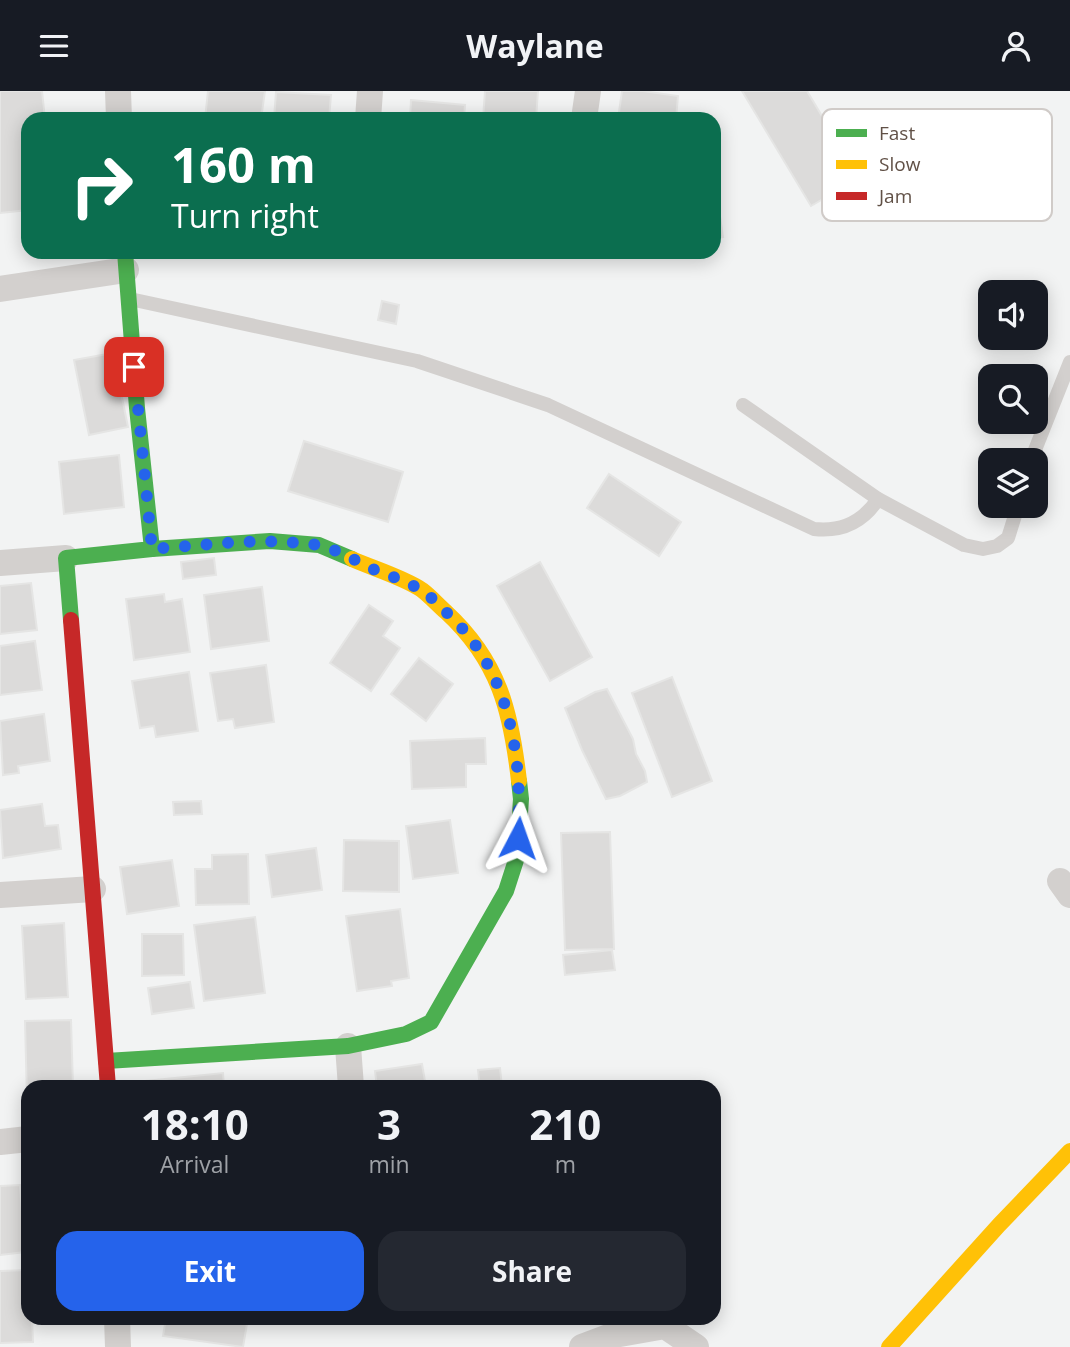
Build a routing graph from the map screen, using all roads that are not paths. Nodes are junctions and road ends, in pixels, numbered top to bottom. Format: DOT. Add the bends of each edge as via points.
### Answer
graph roads {
  1 [pos="118,91"];
  2 [pos="370,91"];
  3 [pos="588,91"];
  4 [pos="119,112"];
  5 [pos="368,112"];
  6 [pos="585,112"];
  7 [pos="126,261"];
  8 [pos="0,289"];
  9 [pos="129,298"];
  10 [pos="1070,362"];
  11 [pos="743,405"];
  12 [pos="1036,448"];
  13 [pos="878,499"];
  14 [pos="1014,518"];
  15 [pos="152,549"];
  16 [pos="66,558"];
  17 [pos="0,563"];
  18 [pos="93,889"];
  19 [pos="0,895"];
  20 [pos="348,1046"];
  21 [pos="106,1061"];
  22 [pos="107,1080"];
  23 [pos="350,1080"];
  24 [pos="21,1140"];
  25 [pos="0,1142"];
  26 [pos="1070,1151"];
  27 [pos="117,1325"];
  28 [pos="118,1347"];
  29 [pos="582,1347"];
  30 [pos="696,1347"];
  31 [pos="889,1347"];
  1 -- 4 [label="street"];
  2 -- 5 [label="street"];
  3 -- 6 [label="street"];
  7 -- 8 [label="street"];
  7 -- 9 [label="street"];
  9 -- 13 [label="lane" via="417,361 548,405 814,529 846,526 864,516"];
  9 -- 15 [label="street"];
  10 -- 12 [label="lane"];
  11 -- 13 [label="lane"];
  13 -- 14 [label="lane" via="964,545 983,549 997,547 1008,538"];
  15 -- 16 [label="street"];
  15 -- 20 [label="street" via="270,541 319,545 421,589 461,626 488,661 503,695 521,799 517,857 506,891 431,1022 406,1034"];
  16 -- 17 [label="street"];
  16 -- 18 [label="street"];
  18 -- 19 [label="street"];
  18 -- 21 [label="street"];
  20 -- 21 [label="street"];
  20 -- 23 [label="street"];
  21 -- 22 [label="street"];
  24 -- 25 [label="street"];
  26 -- 31 [label="street"];
  27 -- 28 [label="street"];
  29 -- 30 [label="street" via="614,1335 665,1326"];
}
